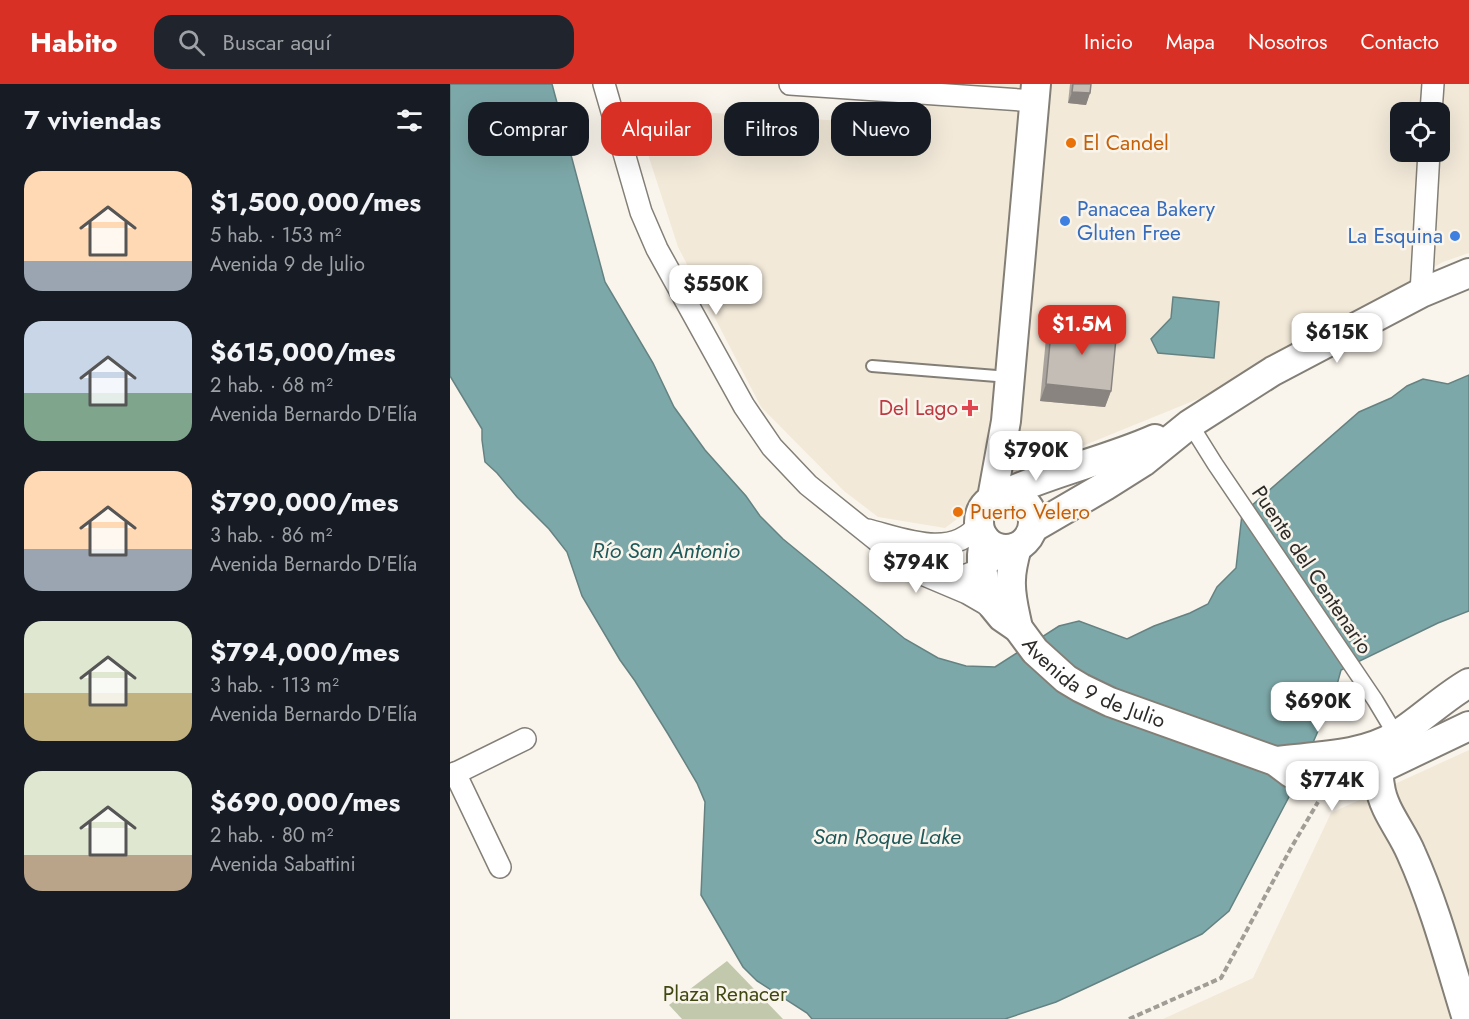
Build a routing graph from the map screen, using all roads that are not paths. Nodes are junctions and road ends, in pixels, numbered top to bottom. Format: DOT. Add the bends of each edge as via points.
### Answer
graph roads {
  1 [pos="604,84"];
  2 [pos="790,84"];
  3 [pos="1433,84"];
  4 [pos="1036,93"];
  5 [pos="1432,102"];
  6 [pos="1428,162"];
  7 [pos="1469,273"];
  8 [pos="1421,293"];
  9 [pos="872,366"];
  10 [pos="1010,377"];
  11 [pos="1190,424"];
  12 [pos="997,496"];
  13 [pos="862,529"];
  14 [pos="1004,537"];
  15 [pos="982,568"];
  16 [pos="930,579"];
  17 [pos="1010,623"];
  18 [pos="1469,683"];
  19 [pos="1469,726"];
  20 [pos="1396,735"];
  21 [pos="525,739"];
  22 [pos="1283,767"];
  23 [pos="1379,769"];
  24 [pos="452,774"];
  25 [pos="1391,816"];
  26 [pos="500,867"];
  27 [pos="1467,1019"];
  1 -- 13 [label="street" via="641,212 657,249 744,406 772,447 808,485"];
  2 -- 4 [label="street"];
  3 -- 5 [label="street"];
  4 -- 10 [label="main road"];
  6 -- 8 [label="street"];
  7 -- 8 [label="main road"];
  8 -- 11 [label="main road" via="1273,371"];
  9 -- 10 [label="lane"];
  10 -- 12 [label="main road"];
  11 -- 12 [label="main road" via="1132,449"];
  11 -- 14 [label="main road" via="1143,462 1105,486"];
  11 -- 20 [label="street, Puente del Centenario"];
  12 -- 14 [label="main road" via="986,503 979,516"];
  12 -- 14 [label="main road" via="1019,498 1026,503 1033,519"];
  13 -- 14 [label="street" via="935,545 967,537"];
  13 -- 16 [label="street"];
  14 -- 15 [label="main road, Avenida 9 de Julio" via="982,555"];
  14 -- 17 [label="main road" via="1012,568"];
  15 -- 16 [label="street" via="965,576"];
  15 -- 17 [label="main road, Avenida 9 de Julio" via="993,606"];
  16 -- 17 [label="street" via="977,598"];
  17 -- 22 [label="main road, Avenida 9 de Julio" via="1051,667 1081,688"];
  18 -- 20 [label="main road"];
  19 -- 23 [label="main road"];
  20 -- 22 [label="main road" via="1352,751"];
  20 -- 23 [label="main road"];
  21 -- 24 [label="street"];
  22 -- 23 [label="main road" via="1313,778 1332,779"];
  22 -- 25 [label="main road" via="1369,800"];
  23 -- 25 [label="main road" via="1383,800"];
  24 -- 26 [label="street"];
  25 -- 27 [label="main road" via="1421,877"];
}
